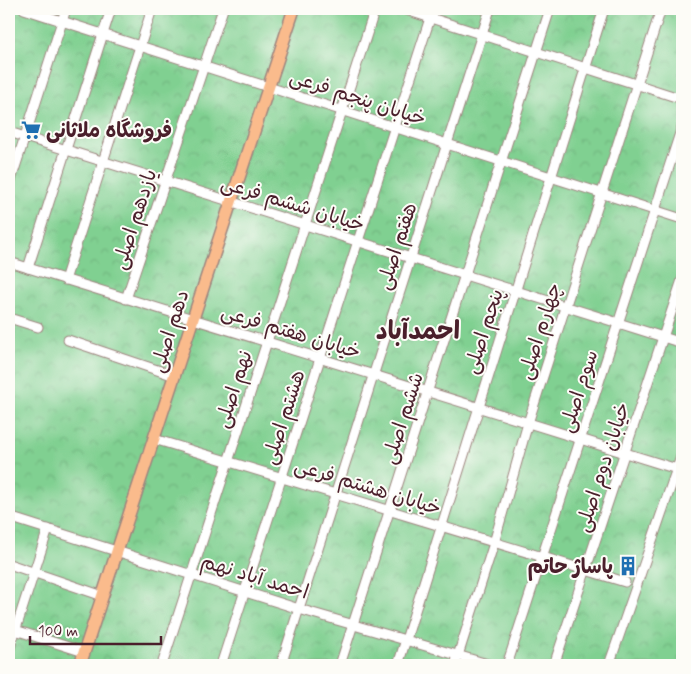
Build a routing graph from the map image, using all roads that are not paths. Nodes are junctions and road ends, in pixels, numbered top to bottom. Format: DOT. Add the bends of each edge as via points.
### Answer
graph roads {
  1 [pos="24,9"];
  2 [pos="66,9"];
  3 [pos="111,9"];
  4 [pos="152,9"];
  5 [pos="223,9"];
  6 [pos="294,9"];
  7 [pos="375,9"];
  8 [pos="403,9"];
  9 [pos="490,9"];
  10 [pos="550,9"];
  11 [pos="604,9"];
  12 [pos="662,9"];
  13 [pos="432,13"];
  14 [pos="62,21"];
  15 [pos="103,34"];
  16 [pos="482,34"];
  17 [pos="140,46"];
  18 [pos="536,52"];
  19 [pos="204,66"];
  20 [pos="585,68"];
  21 [pos="637,84"];
  22 [pos="269,87"];
  23 [pos="682,99"];
  24 [pos="342,110"];
  25 [pos="395,127"];
  26 [pos="682,127"];
  27 [pos="9,132"];
  28 [pos="25,137"];
  29 [pos="447,144"];
  30 [pos="66,150"];
  31 [pos="103,161"];
  32 [pos="501,161"];
  33 [pos="550,177"];
  34 [pos="166,181"];
  35 [pos="9,186"];
  36 [pos="602,193"];
  37 [pos="231,202"];
  38 [pos="655,210"];
  39 [pos="682,219"];
  40 [pos="305,224"];
  41 [pos="358,241"];
  42 [pos="410,258"];
  43 [pos="9,262"];
  44 [pos="28,268"];
  45 [pos="465,275"];
  46 [pos="65,280"];
  47 [pos="682,280"];
  48 [pos="514,290"];
  49 [pos="126,299"];
  50 [pos="566,306"];
  51 [pos="9,318"];
  52 [pos="193,319"];
  53 [pos="619,323"];
  54 [pos="38,327"];
  55 [pos="663,337"];
  56 [pos="68,340"];
  57 [pos="267,342"];
  58 [pos="682,343"];
  59 [pos="320,359"];
  60 [pos="373,375"];
  61 [pos="174,376"];
  62 [pos="428,392"];
  63 [pos="477,408"];
  64 [pos="528,423"];
  65 [pos="154,439"];
  66 [pos="581,440"];
  67 [pos="624,453"];
  68 [pos="682,454"];
  69 [pos="228,462"];
  70 [pos="677,469"];
  71 [pos="281,478"];
  72 [pos="335,494"];
  73 [pos="391,511"];
  74 [pos="9,517"];
  75 [pos="442,527"];
  76 [pos="48,529"];
  77 [pos="494,543"];
  78 [pos="117,551"];
  79 [pos="542,558"];
  80 [pos="9,564"];
  81 [pos="586,570"];
  82 [pos="34,573"];
  83 [pos="191,574"];
  84 [pos="626,582"];
  85 [pos="245,591"];
  86 [pos="103,596"];
  87 [pos="299,609"];
  88 [pos="355,625"];
  89 [pos="12,629"];
  90 [pos="406,640"];
  91 [pos="9,650"];
  92 [pos="84,652"];
  93 [pos="458,656"];
  94 [pos="80,665"];
  95 [pos="162,665"];
  96 [pos="221,665"];
  97 [pos="281,665"];
  98 [pos="340,665"];
  99 [pos="398,665"];
  100 [pos="455,665"];
  101 [pos="491,665"];
  102 [pos="507,665"];
  103 [pos="554,665"];
  104 [pos="609,665"];
  1 -- 14 [label="street, خیابان پنجم فرعی"];
  2 -- 14 [label="street"];
  3 -- 15 [label="street"];
  4 -- 17 [label="street"];
  5 -- 19 [label="street, یازدهم اصلی"];
  6 -- 22 [label="main road, دهم اصلی"];
  7 -- 24 [label="street, نهم اصلی"];
  8 -- 13 [label="street"];
  9 -- 16 [label="street, هفتم اصلی"];
  10 -- 18 [label="street, ششم اصلی"];
  11 -- 20 [label="street, پنجم اصلی"];
  12 -- 21 [label="street, چهارم اصلی"];
  13 -- 16 [label="street"];
  13 -- 25 [label="street, هشتم اصلی"];
  14 -- 15 [label="street, خیابان پنجم فرعی"];
  14 -- 28 [label="street"];
  15 -- 17 [label="street, خیابان پنجم فرعی"];
  15 -- 30 [label="street"];
  16 -- 18 [label="street"];
  16 -- 29 [label="street, هفتم اصلی"];
  17 -- 19 [label="street, خیابان پنجم فرعی"];
  17 -- 31 [label="street"];
  18 -- 20 [label="street"];
  18 -- 32 [label="street, ششم اصلی"];
  19 -- 22 [label="street, خیابان پنجم فرعی"];
  19 -- 34 [label="street, یازدهم اصلی"];
  20 -- 21 [label="street"];
  20 -- 33 [label="street, پنجم اصلی"];
  21 -- 23 [label="street"];
  21 -- 36 [label="street, چهارم اصلی"];
  22 -- 24 [label="street, خیابان پنجم فرعی"];
  22 -- 37 [label="main road, دهم اصلی"];
  24 -- 25 [label="street, خیابان پنجم فرعی"];
  24 -- 40 [label="street, نهم اصلی"];
  25 -- 29 [label="street, خیابان پنجم فرعی"];
  25 -- 41 [label="street, هشتم اصلی"];
  26 -- 38 [label="street, سوم اصلی"];
  27 -- 28 [label="street, خیابان ششم فرعی"];
  28 -- 30 [label="street, خیابان ششم فرعی"];
  28 -- 35 [label="street"];
  29 -- 32 [label="street, خیابان پنجم فرعی"];
  29 -- 42 [label="street, هفتم اصلی"];
  30 -- 31 [label="street, خیابان ششم فرعی"];
  30 -- 44 [label="street"];
  31 -- 34 [label="street, خیابان ششم فرعی"];
  31 -- 46 [label="street"];
  32 -- 33 [label="street, خیابان پنجم فرعی"];
  32 -- 45 [label="street, ششم اصلی"];
  33 -- 36 [label="street, خیابان پنجم فرعی"];
  33 -- 48 [label="street, پنجم اصلی"];
  34 -- 37 [label="street, خیابان ششم فرعی"];
  34 -- 49 [label="street, یازدهم اصلی"];
  36 -- 38 [label="street, خیابان پنجم فرعی"];
  36 -- 50 [label="street, چهارم اصلی"];
  37 -- 40 [label="street, خیابان ششم فرعی"];
  37 -- 52 [label="main road, دهم اصلی"];
  38 -- 39 [label="street, خیابان پنجم فرعی"];
  38 -- 53 [label="street, سوم اصلی"];
  40 -- 41 [label="street, خیابان ششم فرعی"];
  40 -- 57 [label="street, نهم اصلی"];
  41 -- 42 [label="street, خیابان ششم فرعی"];
  41 -- 59 [label="street, هشتم اصلی"];
  42 -- 45 [label="street, خیابان ششم فرعی"];
  42 -- 60 [label="street, هفتم اصلی"];
  43 -- 44 [label="street, خیابان هفتم فرعی"];
  44 -- 46 [label="street, خیابان هفتم فرعی"];
  45 -- 48 [label="street, خیابان ششم فرعی"];
  45 -- 62 [label="street, ششم اصلی"];
  46 -- 49 [label="street, خیابان هفتم فرعی"];
  47 -- 55 [label="street, خیابان دوم اصلی"];
  48 -- 50 [label="street, خیابان ششم فرعی"];
  48 -- 63 [label="street, پنجم اصلی"];
  49 -- 52 [label="street, خیابان هفتم فرعی"];
  50 -- 53 [label="street, خیابان ششم فرعی"];
  50 -- 64 [label="street, چهارم اصلی"];
  51 -- 54 [label="street"];
  52 -- 57 [label="street, خیابان هفتم فرعی"];
  52 -- 61 [label="main road, دهم اصلی"];
  53 -- 55 [label="street, خیابان ششم فرعی"];
  53 -- 66 [label="street, سوم اصلی"];
  55 -- 58 [label="street, خیابان ششم فرعی"];
  55 -- 67 [label="street, خیابان دوم اصلی"];
  56 -- 61 [label="street"];
  57 -- 59 [label="street, خیابان هفتم فرعی"];
  57 -- 69 [label="street, نهم اصلی"];
  59 -- 60 [label="street, خیابان هفتم فرعی"];
  59 -- 71 [label="street, هشتم اصلی"];
  60 -- 62 [label="street, خیابان هفتم فرعی"];
  60 -- 72 [label="street, هفتم اصلی"];
  61 -- 65 [label="main road, دهم اصلی"];
  62 -- 63 [label="street, خیابان هفتم فرعی"];
  62 -- 73 [label="street, ششم اصلی"];
  63 -- 64 [label="street, خیابان هفتم فرعی"];
  63 -- 75 [label="street, پنجم اصلی"];
  64 -- 66 [label="street, خیابان هفتم فرعی"];
  64 -- 77 [label="street, چهارم اصلی"];
  65 -- 69 [label="street, خیابان هشتم فرعی"];
  65 -- 78 [label="main road, دهم اصلی"];
  66 -- 67 [label="street, خیابان هفتم فرعی"];
  66 -- 79 [label="street, سوم اصلی"];
  67 -- 70 [label="street, خیابان هفتم فرعی"];
  67 -- 81 [label="street, خیابان دوم اصلی"];
  68 -- 70 [label="street"];
  69 -- 71 [label="street, خیابان هشتم فرعی"];
  69 -- 83 [label="street, نهم اصلی"];
  70 -- 104 [label="street"];
  71 -- 72 [label="street, خیابان هشتم فرعی"];
  71 -- 85 [label="street, هشتم اصلی"];
  72 -- 73 [label="street, خیابان هشتم فرعی"];
  72 -- 87 [label="street, هفتم اصلی"];
  73 -- 75 [label="street, خیابان هشتم فرعی"];
  73 -- 88 [label="street, ششم اصلی"];
  74 -- 76 [label="street, احمد آباد نهم"];
  75 -- 77 [label="street, خیابان هشتم فرعی"];
  75 -- 90 [label="street, پنجم اصلی"];
  76 -- 78 [label="street, احمد آباد نهم"];
  76 -- 82 [label="street"];
  77 -- 79 [label="street, خیابان هشتم فرعی"];
  77 -- 93 [label="street, چهارم اصلی"];
  78 -- 83 [label="street, احمد آباد نهم"];
  78 -- 86 [label="main road, دهم اصلی"];
  79 -- 81 [label="street, خیابان هشتم فرعی"];
  79 -- 102 [label="street, سوم اصلی"];
  80 -- 82 [label="street"];
  81 -- 84 [label="street, خیابان هشتم فرعی"];
  81 -- 103 [label="street, خیابان دوم اصلی"];
  82 -- 86 [label="street"];
  82 -- 89 [label="street"];
  83 -- 85 [label="street, احمد آباد نهم"];
  83 -- 95 [label="street, نهم اصلی"];
  85 -- 87 [label="street, احمد آباد نهم"];
  85 -- 96 [label="street, هشتم اصلی"];
  86 -- 92 [label="main road, دهم اصلی"];
  87 -- 88 [label="street, احمد آباد نهم"];
  87 -- 97 [label="street, هفتم اصلی"];
  88 -- 90 [label="street, احمد آباد نهم"];
  88 -- 98 [label="street, ششم اصلی"];
  89 -- 91 [label="street"];
  89 -- 92 [label="street"];
  90 -- 93 [label="street, احمد آباد نهم"];
  90 -- 99 [label="street, پنجم اصلی"];
  92 -- 94 [label="main road, دهم اصلی"];
  93 -- 100 [label="street, چهارم اصلی"];
  93 -- 101 [label="street, احمد آباد نهم"];
}
